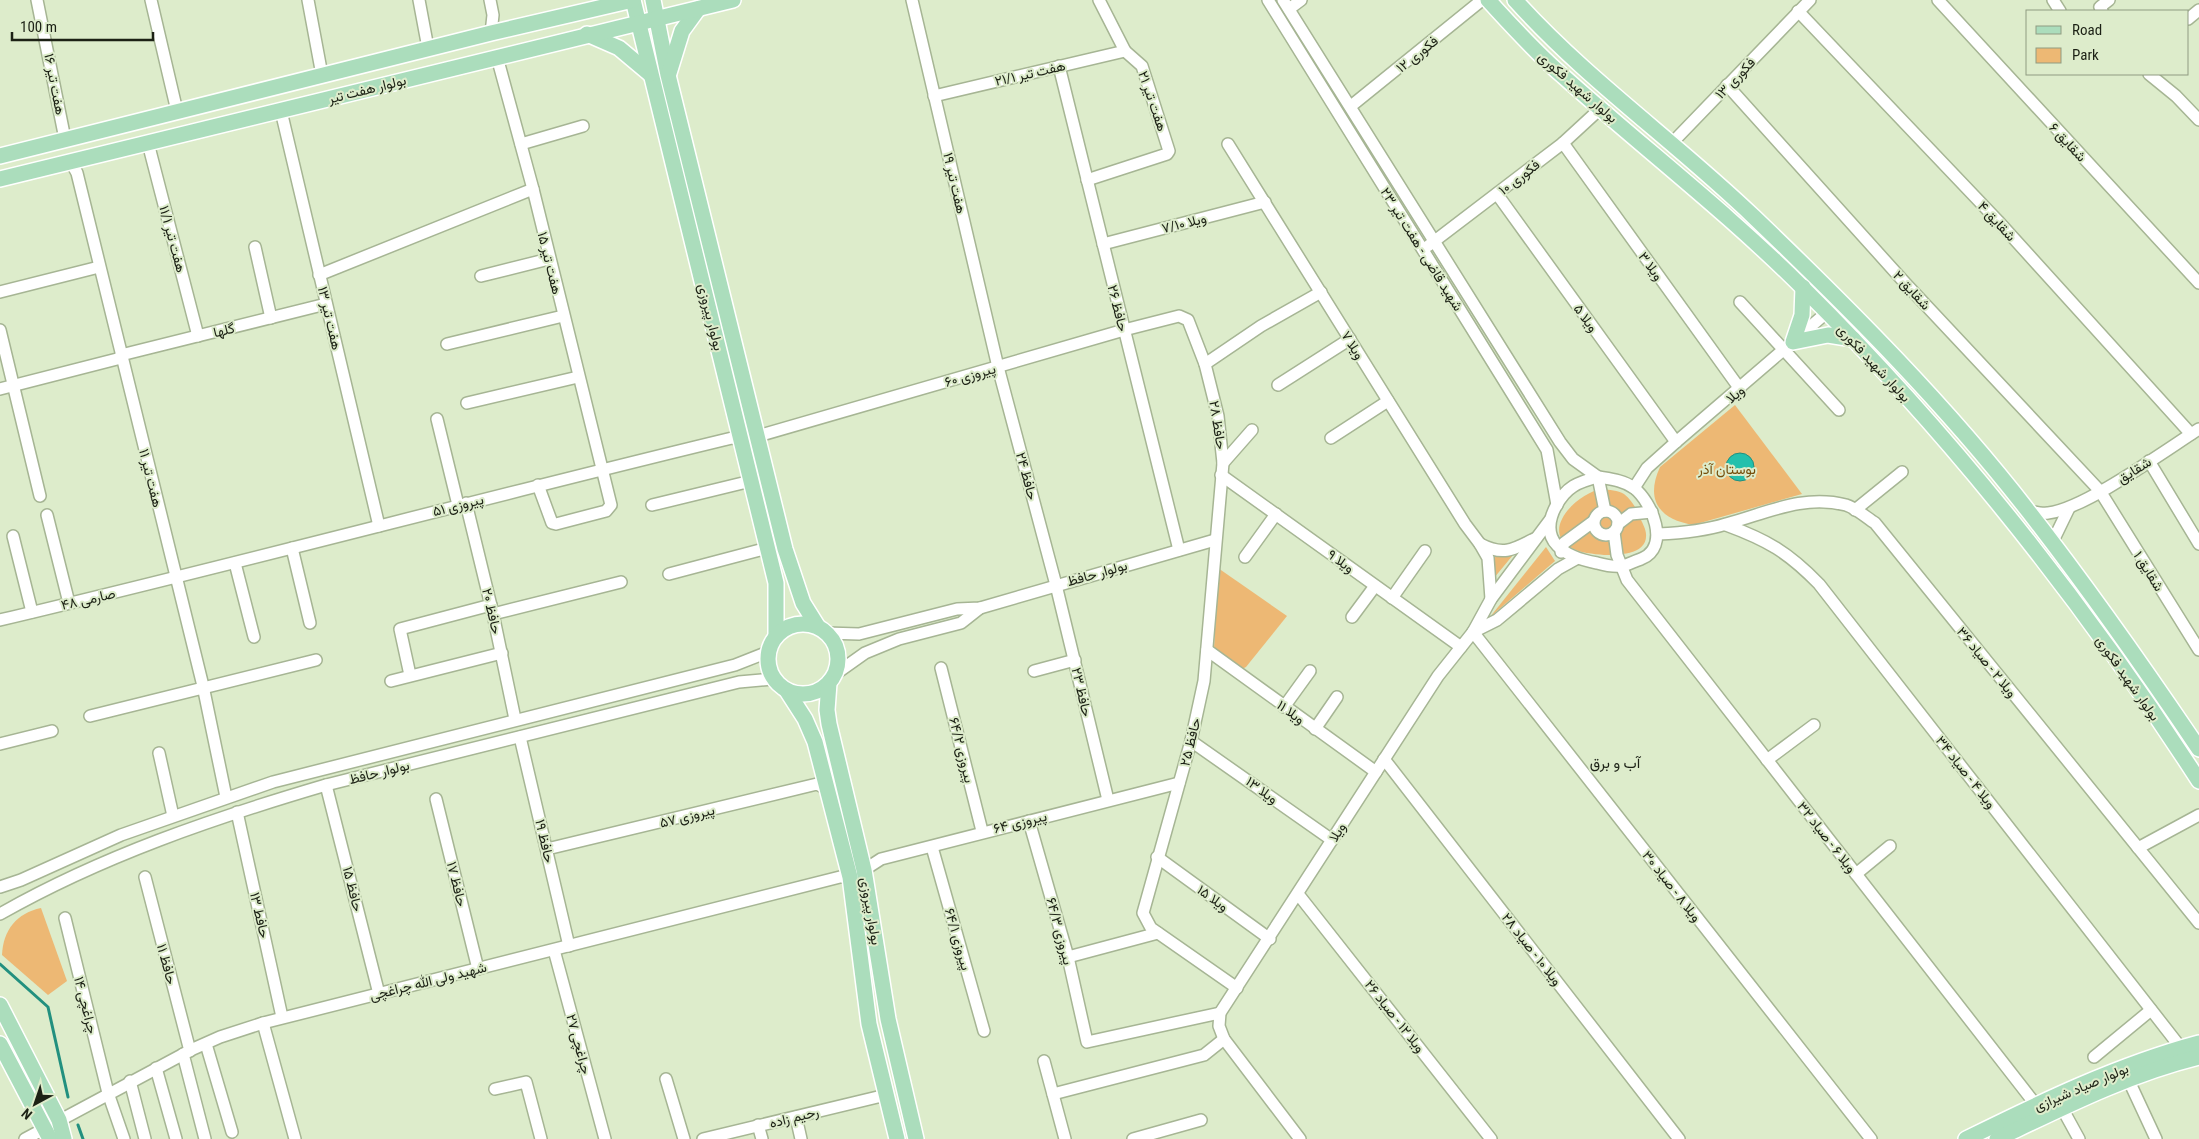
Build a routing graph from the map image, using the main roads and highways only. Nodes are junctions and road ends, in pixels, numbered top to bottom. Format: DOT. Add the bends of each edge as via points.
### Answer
graph roads {
  1 [pos="633,0"];
  2 [pos="653,0"];
  3 [pos="733,0"];
  4 [pos="1488,0"];
  5 [pos="1515,0"];
  6 [pos="594,5"];
  7 [pos="698,9"];
  8 [pos="656,19"];
  9 [pos="638,22"];
  10 [pos="587,34"];
  11 [pos="650,74"];
  12 [pos="668,74"];
  13 [pos="0,156"];
  14 [pos="0,179"];
  15 [pos="1803,288"];
  16 [pos="1853,339"];
  17 [pos="822,630"];
  18 [pos="776,636"];
  19 [pos="832,679"];
  20 [pos="787,691"];
  21 [pos="2199,749"];
  22 [pos="2199,781"];
  23 [pos="0,1005"];
  24 [pos="0,1044"];
  25 [pos="2199,1044"];
  26 [pos="2199,1057"];
  27 [pos="47,1133"];
  28 [pos="64,1139"];
  29 [pos="897,1139"];
  30 [pos="916,1139"];
  31 [pos="1966,1139"];
  32 [pos="1997,1139"];
  1 -- 6 [label="main road, بولوار هفت تیر"];
  1 -- 9 [label="main road, بولوار پیروزی"];
  2 -- 8 [label="main road, بولوار پیروزی"];
  3 -- 7 [label="main road, بولوار هفت تیر"];
  4 -- 15 [label="main road, بولوار شهید فکوری" via="1562,75 1741,229"];
  5 -- 21 [label="main road, بولوار شهید فکوری" via="1574,60 1753,216 1911,376 2028,511 2127,644"];
  6 -- 13 [label="main road, بولوار هفت تیر"];
  7 -- 8 [label="main road, بولوار هفت تیر"];
  7 -- 12 [label="main road" via="682,31"];
  8 -- 9 [label="main road, بولوار هفت تیر"];
  8 -- 12 [label="main road, بولوار پیروزی"];
  9 -- 10 [label="main road, بولوار هفت تیر"];
  9 -- 11 [label="main road, بولوار پیروزی"];
  10 -- 11 [label="main road" via="619,48"];
  10 -- 14 [label="main road, بولوار هفت تیر"];
  11 -- 18 [label="main road, بولوار پیروزی" via="769,551 776,583"];
  12 -- 17 [label="main road, بولوار پیروزی" via="785,549 802,603"];
  15 -- 16 [label="main road, بولوار شهید فکوری"];
  15 -- 16 [label="main road" via="1802,315 1789,347 1828,335"];
  16 -- 22 [label="main road, بولوار شهید فکوری" via="2012,520"];
  17 -- 18 [label="main road" via="800,624"];
  17 -- 19 [label="main road" via="836,648 838,666"];
  18 -- 20 [label="main road" via="768,652 769,670 773,679"];
  19 -- 20 [label="main road" via="814,693"];
  19 -- 30 [label="main road, بولوار پیروزی" via="827,710 829,724 864,870 888,1019"];
  20 -- 29 [label="main road, بولوار پیروزی" via="815,742 850,877 869,1024"];
  23 -- 28 [label="main road" via="59,1120"];
  24 -- 27 [label="main road"];
  25 -- 31 [label="main road, بولوار صیاد شیرازی" via="2124,1068"];
  26 -- 32 [label="main road, بولوار صیاد شیرازی" via="2062,1108"];
}
